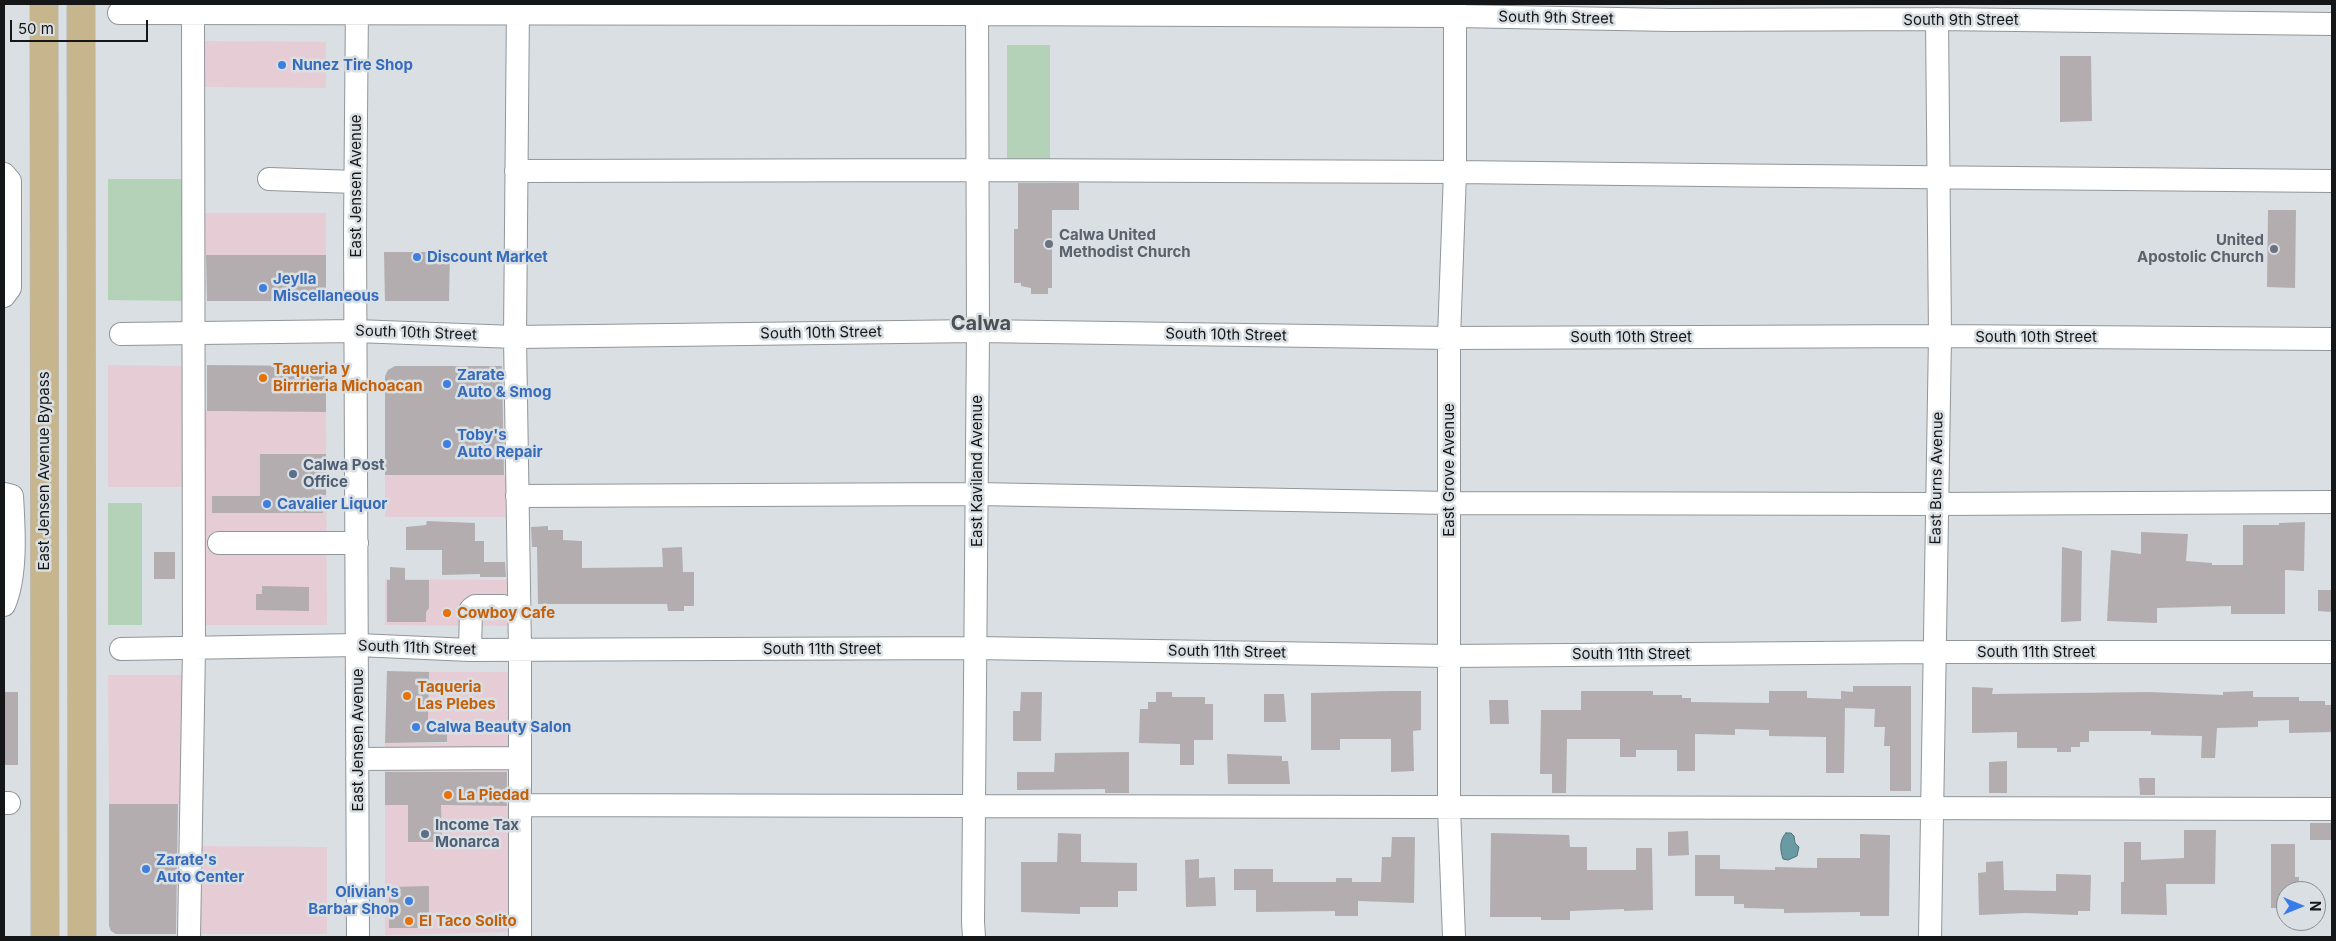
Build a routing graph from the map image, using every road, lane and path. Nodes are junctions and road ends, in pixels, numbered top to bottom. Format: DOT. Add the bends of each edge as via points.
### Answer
graph roads {
  1 [pos="44,4"];
  2 [pos="81,4"];
  3 [pos="357,8"];
  4 [pos="518,8"];
  5 [pos="977,9"];
  6 [pos="1455,10"];
  7 [pos="1671,12"];
  8 [pos="2113,12"];
  9 [pos="119,13"];
  10 [pos="192,13"];
  11 [pos="1937,19"];
  12 [pos="2332,24"];
  13 [pos="978,170"];
  14 [pos="516,171"];
  15 [pos="1455,172"];
  16 [pos="4,174"];
  17 [pos="269,179"];
  18 [pos="1940,179"];
  19 [pos="356,182"];
  20 [pos="2332,182"];
  21 [pos="4,296"];
  22 [pos="356,331"];
  23 [pos="978,331"];
  24 [pos="121,334"];
  25 [pos="194,335"];
  26 [pos="1940,336"];
  27 [pos="515,337"];
  28 [pos="1449,338"];
  29 [pos="2332,339"];
  30 [pos="4,494"];
  31 [pos="977,494"];
  32 [pos="518,496"];
  33 [pos="2332,502"];
  34 [pos="1449,503"];
  35 [pos="1936,504"];
  36 [pos="219,542"];
  37 [pos="357,543"];
  38 [pos="4,605"];
  39 [pos="504,606"];
  40 [pos="358,645"];
  41 [pos="194,648"];
  42 [pos="976,648"];
  43 [pos="121,650"];
  44 [pos="470,650"];
  45 [pos="520,650"];
  46 [pos="1933,652"];
  47 [pos="2332,652"];
  48 [pos="1449,656"];
  49 [pos="520,758"];
  50 [pos="357,759"];
  51 [pos="520,805"];
  52 [pos="974,806"];
  53 [pos="1450,808"];
  54 [pos="1931,808"];
  55 [pos="2332,809"];
  56 [pos="45,937"];
  57 [pos="82,937"];
  58 [pos="189,937"];
  59 [pos="358,937"];
  60 [pos="520,937"];
  61 [pos="974,937"];
  62 [pos="1454,937"];
  63 [pos="1930,937"];
  1 -- 56 [label="main road, East Jensen Avenue Bypass"];
  2 -- 57 [label="main road"];
  3 -- 4 [label="street, South 9th Street"];
  3 -- 10 [label="street, South 9th Street"];
  3 -- 19 [label="street, East Jensen Avenue"];
  4 -- 5 [label="street, South 9th Street"];
  4 -- 14 [label="street"];
  5 -- 6 [label="street, South 9th Street"];
  5 -- 13 [label="street, East Kaviland Avenue"];
  6 -- 7 [label="street, South 9th Street"];
  6 -- 15 [label="street, East Grove Avenue"];
  7 -- 11 [label="street, South 9th Street"];
  8 -- 11 [label="street, South 9th Street"];
  8 -- 12 [label="street, South 9th Street"];
  9 -- 10 [label="street, South 9th Street"];
  10 -- 25 [label="street"];
  11 -- 18 [label="street, East Burns Avenue"];
  13 -- 14 [label="street"];
  13 -- 15 [label="street"];
  13 -- 23 [label="street, East Kaviland Avenue"];
  14 -- 27 [label="street"];
  15 -- 18 [label="street"];
  15 -- 28 [label="street, East Grove Avenue"];
  16 -- 21 [label="street" via="10,181 10,288"];
  17 -- 19 [label="street"];
  18 -- 20 [label="street"];
  18 -- 26 [label="street, East Burns Avenue"];
  19 -- 22 [label="street, East Jensen Avenue"];
  22 -- 25 [label="street, South 10th Street"];
  22 -- 27 [label="street, South 10th Street"];
  22 -- 37 [label="street, East Jensen Avenue"];
  23 -- 27 [label="street, South 10th Street"];
  23 -- 28 [label="street, South 10th Street"];
  23 -- 31 [label="street, East Kaviland Avenue"];
  24 -- 25 [label="street, South 10th Street"];
  25 -- 41 [label="street"];
  26 -- 28 [label="street, South 10th Street"];
  26 -- 29 [label="street, South 10th Street"];
  26 -- 35 [label="street, East Burns Avenue"];
  27 -- 32 [label="street"];
  28 -- 34 [label="street, East Grove Avenue"];
  30 -- 38 [label="street" via="12,496 13,517 11,582"];
  31 -- 32 [label="street"];
  31 -- 34 [label="street"];
  31 -- 42 [label="street, East Kaviland Avenue"];
  32 -- 45 [label="street"];
  33 -- 35 [label="street"];
  34 -- 35 [label="street"];
  34 -- 48 [label="street, East Grove Avenue"];
  35 -- 46 [label="street, East Burns Avenue"];
  36 -- 37 [label="street"];
  37 -- 40 [label="street, East Jensen Avenue"];
  39 -- 44 [label="street" via="474,606 471,610"];
  40 -- 41 [label="street, South 11th Street"];
  40 -- 44 [label="street, South 11th Street"];
  40 -- 50 [label="street, East Jensen Avenue"];
  41 -- 43 [label="street, South 11th Street"];
  41 -- 58 [label="street"];
  42 -- 45 [label="street, South 11th Street"];
  42 -- 48 [label="street, South 11th Street"];
  42 -- 52 [label="street, East Kaviland Avenue"];
  44 -- 45 [label="street, South 11th Street"];
  45 -- 49 [label="street"];
  46 -- 47 [label="street, South 11th Street"];
  46 -- 48 [label="street, South 11th Street"];
  46 -- 54 [label="street, East Burns Avenue"];
  48 -- 53 [label="street, East Grove Avenue"];
  49 -- 50 [label="street"];
  49 -- 51 [label="street"];
  50 -- 59 [label="street, East Jensen Avenue"];
  51 -- 52 [label="street"];
  51 -- 60 [label="street"];
  52 -- 53 [label="street"];
  52 -- 61 [label="street, East Kaviland Avenue"];
  53 -- 54 [label="street"];
  53 -- 62 [label="street, East Grove Avenue"];
  54 -- 55 [label="street"];
  54 -- 63 [label="street, East Burns Avenue"];
}
